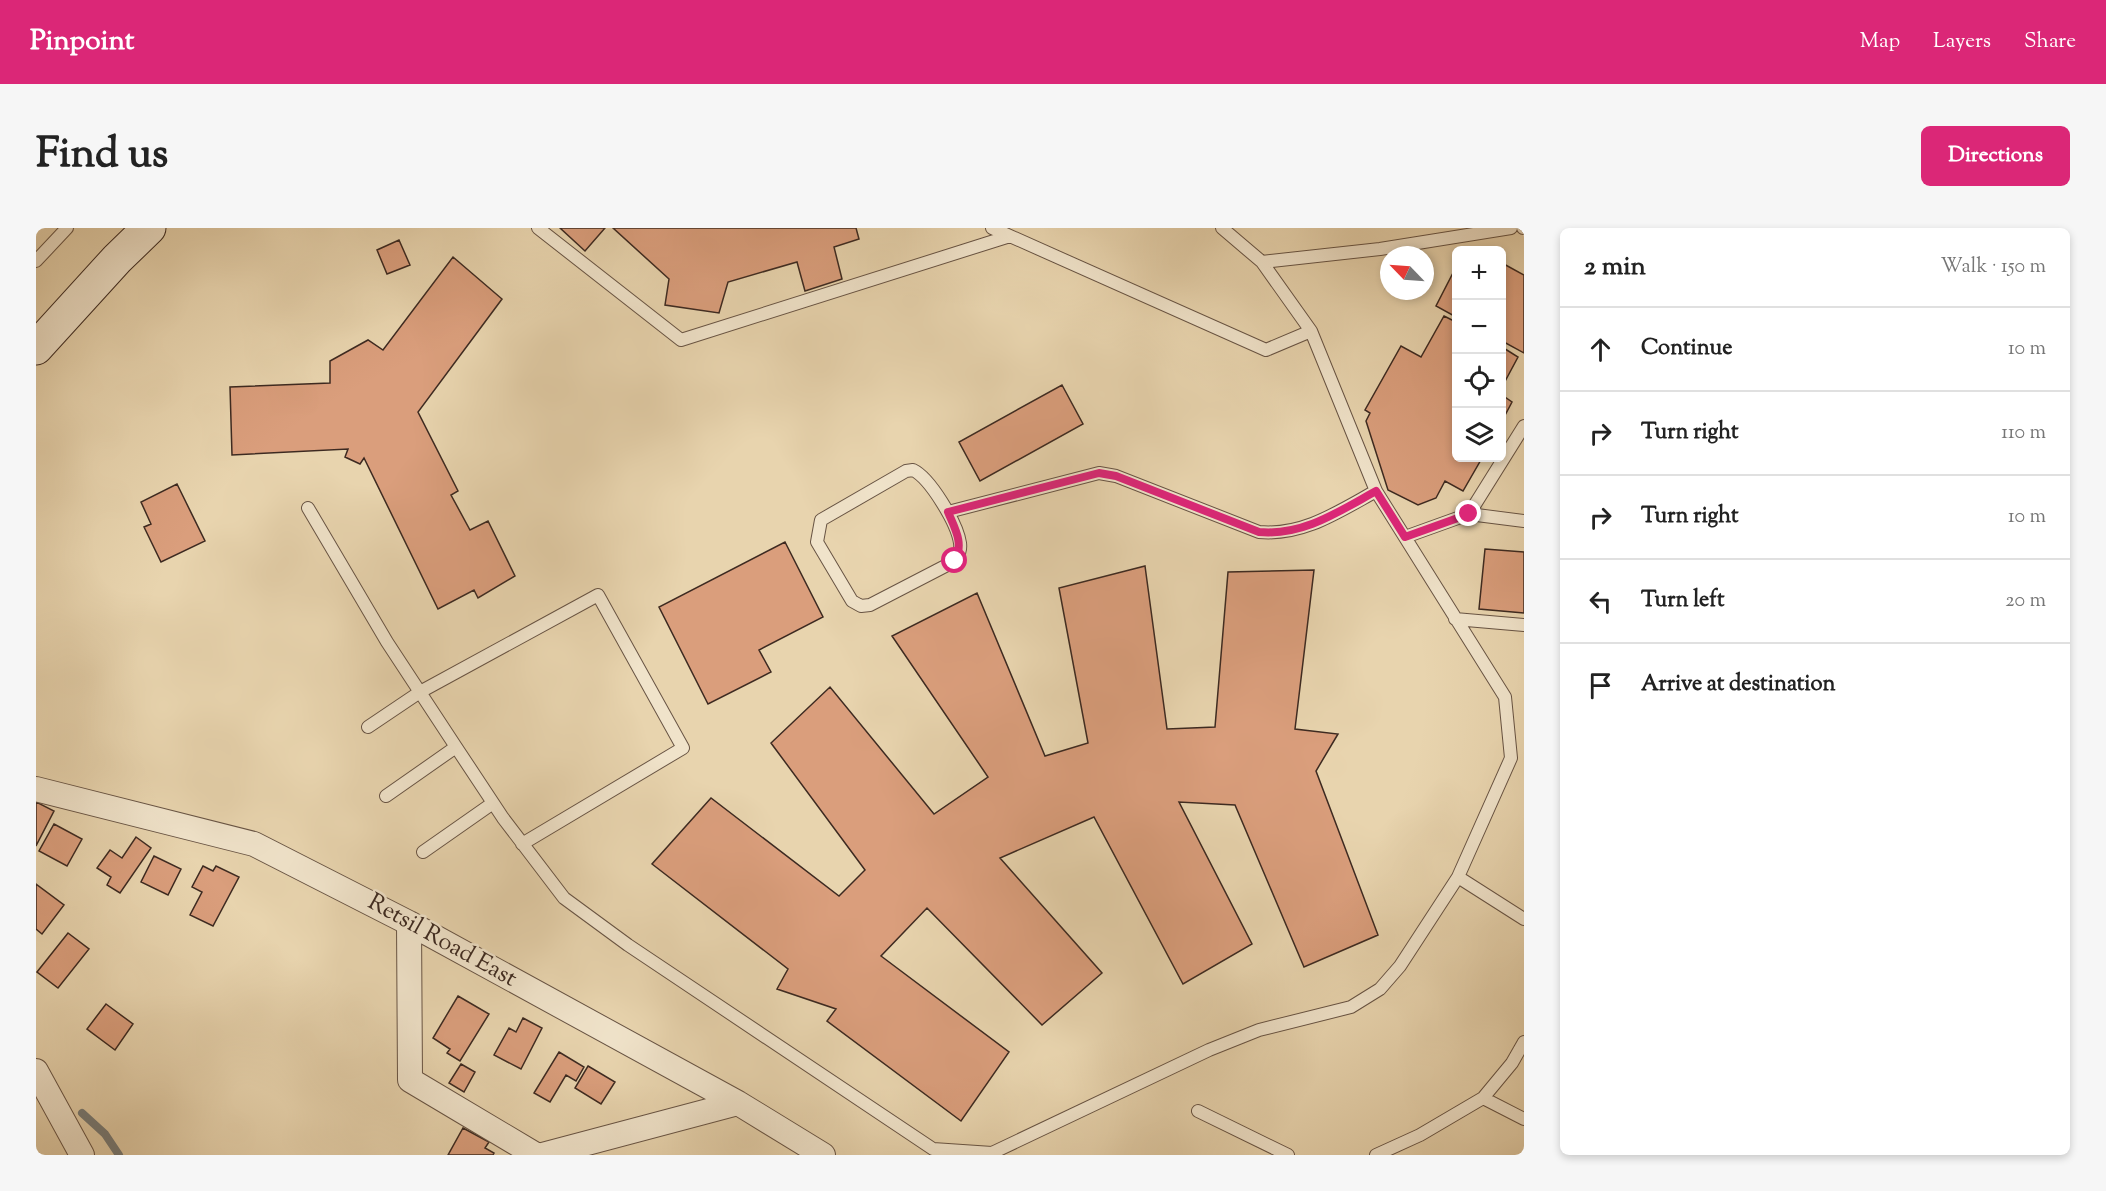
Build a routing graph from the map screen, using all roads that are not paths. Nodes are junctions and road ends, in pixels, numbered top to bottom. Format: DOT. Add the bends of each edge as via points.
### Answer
graph roads {
  1 [pos="67,228"];
  2 [pos="148,228"];
  3 [pos="538,228"];
  4 [pos="992,228"];
  5 [pos="1222,228"];
  6 [pos="1511,228"];
  7 [pos="1010,236"];
  8 [pos="36,261"];
  9 [pos="1262,262"];
  10 [pos="1311,331"];
  11 [pos="36,348"];
  12 [pos="1524,426"];
  13 [pos="1376,491"];
  14 [pos="308,508"];
  15 [pos="948,512"];
  16 [pos="1469,514"];
  17 [pos="1524,521"];
  18 [pos="1405,537"];
  19 [pos="1455,619"];
  20 [pos="1524,625"];
  21 [pos="420,692"];
  22 [pos="368,727"];
  23 [pos="456,747"];
  24 [pos="36,789"];
  25 [pos="386,796"];
  26 [pos="493,803"];
  27 [pos="522,844"];
  28 [pos="423,852"];
  29 [pos="1458,878"];
  30 [pos="1524,919"];
  31 [pos="409,923"];
  32 [pos="1524,1042"];
  33 [pos="36,1071"];
  34 [pos="1484,1098"];
  35 [pos="738,1103"];
  36 [pos="1198,1111"];
  37 [pos="1524,1119"];
  38 [pos="82,1155"];
  39 [pos="536,1155"];
  40 [pos="542,1155"];
  41 [pos="823,1155"];
  42 [pos="1288,1155"];
  43 [pos="1376,1155"];
  1 -- 8 [label="lane"];
  2 -- 11 [label="main road"];
  3 -- 7 [label="lane" via="681,340"];
  4 -- 7 [label="lane"];
  5 -- 9 [label="lane"];
  6 -- 9 [label="lane" via="1380,249"];
  7 -- 10 [label="lane" via="1266,350"];
  9 -- 10 [label="lane"];
  10 -- 13 [label="lane"];
  12 -- 16 [label="lane"];
  13 -- 15 [label="lane" via="1314,525 1280,534 1259,532 1116,476 1099,473"];
  13 -- 18 [label="lane"];
  14 -- 21 [label="lane"];
  15 -- 15 [label="lane" via="960,541 955,561 870,605 852,601 817,542 821,520 906,471 921,473"];
  16 -- 17 [label="lane"];
  16 -- 18 [label="lane"];
  18 -- 19 [label="lane"];
  19 -- 20 [label="lane"];
  19 -- 29 [label="lane" via="1505,697 1511,758"];
  21 -- 22 [label="lane"];
  21 -- 23 [label="lane"];
  21 -- 27 [label="lane" via="598,595 683,748"];
  23 -- 25 [label="lane"];
  23 -- 26 [label="lane"];
  24 -- 31 [label="street, Retsil Road East" via="254,844"];
  26 -- 27 [label="lane"];
  26 -- 28 [label="lane"];
  27 -- 29 [label="lane" via="564,898 933,1149 992,1153 1209,1050 1259,1030 1351,1007 1380,989 1400,966"];
  29 -- 30 [label="lane"];
  31 -- 35 [label="street, Retsil Road East"];
  31 -- 39 [label="street" via="410,1080"];
  32 -- 34 [label="lane"];
  33 -- 38 [label="street"];
  34 -- 37 [label="lane"];
  34 -- 43 [label="lane"];
  35 -- 40 [label="street"];
  35 -- 41 [label="street, Retsil Road East"];
  36 -- 42 [label="lane"];
}
